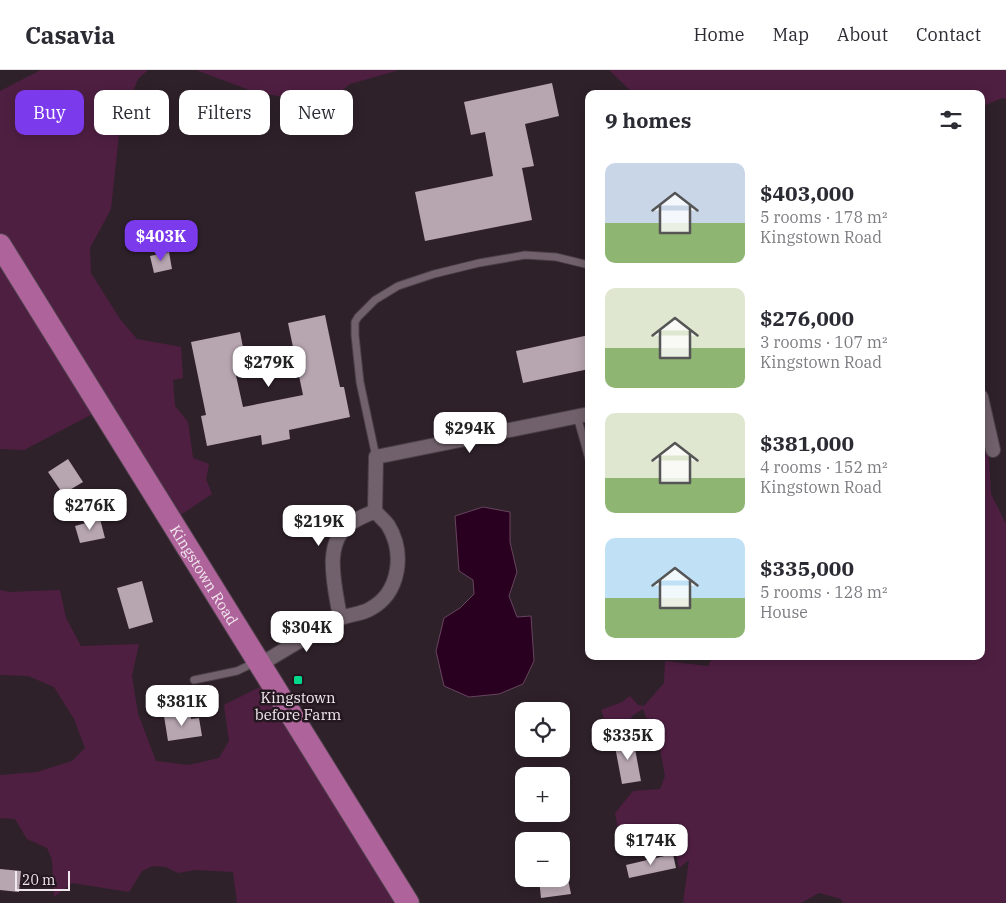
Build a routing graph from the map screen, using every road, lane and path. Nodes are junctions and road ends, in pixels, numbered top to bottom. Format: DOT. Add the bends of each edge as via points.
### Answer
graph roads {
  1 [pos="0,245"];
  2 [pos="585,265"];
  3 [pos="583,415"];
  4 [pos="585,430"];
  5 [pos="985,430"];
  6 [pos="993,450"];
  7 [pos="376,457"];
  8 [pos="375,511"];
  9 [pos="340,618"];
  10 [pos="260,662"];
  11 [pos="194,680"];
  12 [pos="408,903"];
  1 -- 10 [label="main road, Kingstown Road"];
  2 -- 7 [label="lane" via="556,257 525,255 479,262 398,286 375,300 355,322 355,335 360,382"];
  3 -- 4 [label="lane"];
  3 -- 7 [label="street"];
  5 -- 6 [label="street"];
  7 -- 8 [label="street"];
  8 -- 9 [label="street" via="350,524 340,533 334,547 332,562"];
  8 -- 9 [label="street" via="388,525 393,538 398,570 394,584 372,609"];
  9 -- 10 [label="street"];
  10 -- 11 [label="lane" via="237,671"];
  10 -- 12 [label="main road, Kingstown Road"];
}
